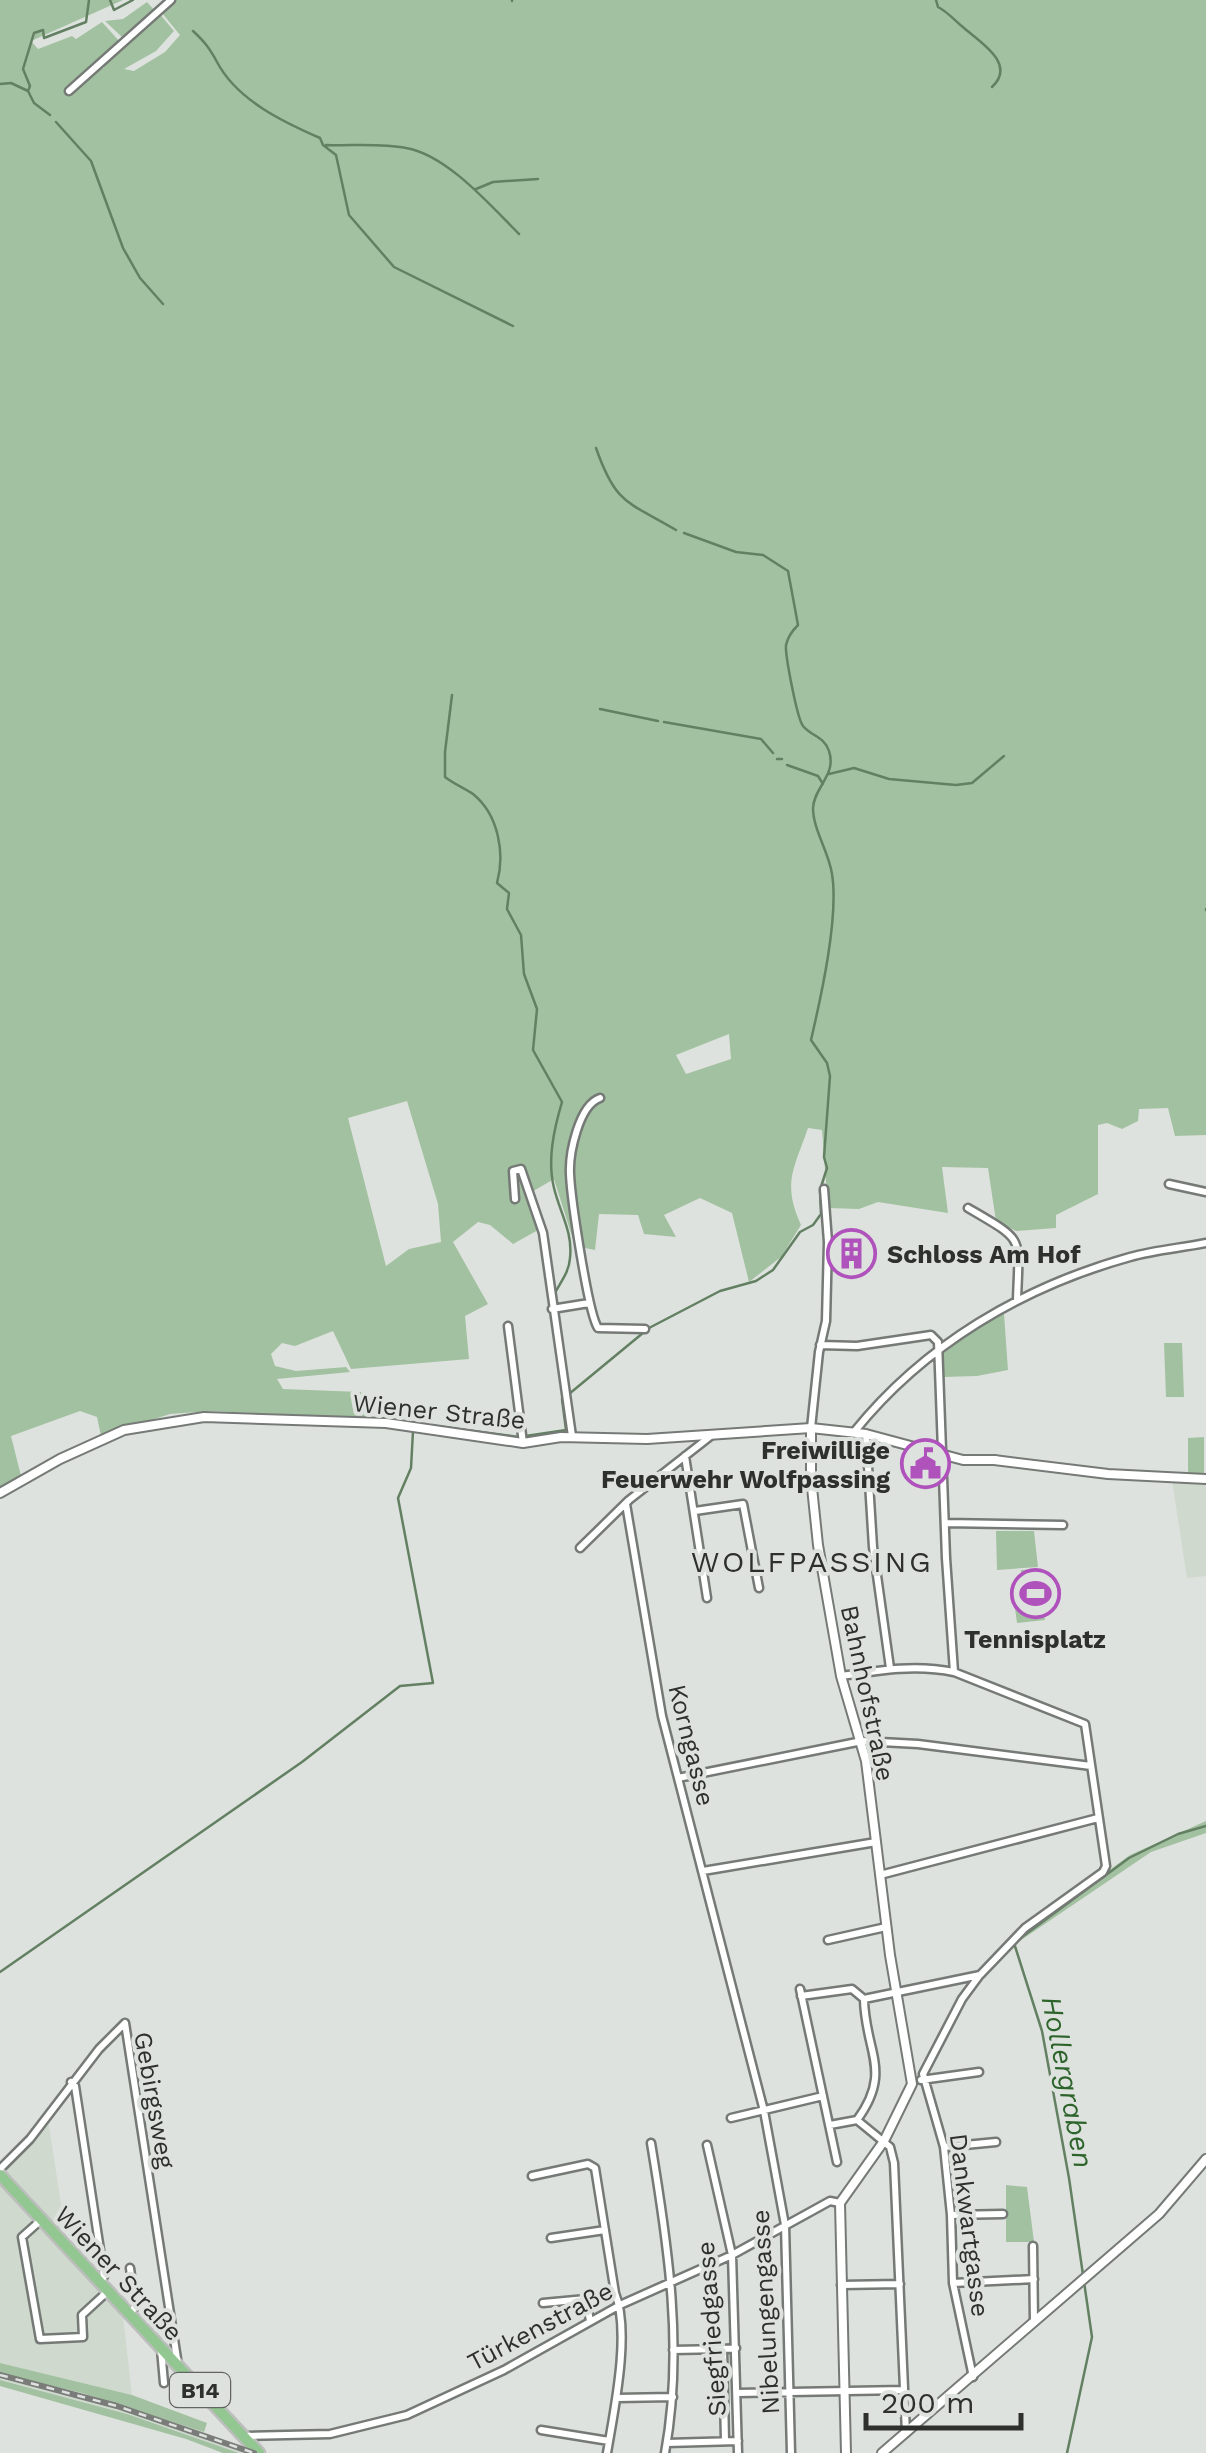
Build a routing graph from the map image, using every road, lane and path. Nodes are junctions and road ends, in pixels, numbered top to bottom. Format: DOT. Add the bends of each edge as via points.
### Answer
graph roads {
  1 [pos="171,0"];
  2 [pos="69,91"];
  3 [pos="600,1098"];
  4 [pos="1169,1184"];
  5 [pos="824,1189"];
  6 [pos="1206,1192"];
  7 [pos="515,1199"];
  8 [pos="968,1208"];
  9 [pos="1206,1243"];
  10 [pos="1017,1300"];
  11 [pos="589,1303"];
  12 [pos="554,1308"];
  13 [pos="508,1326"];
  14 [pos="645,1329"];
  15 [pos="820,1346"];
  16 [pos="938,1349"];
  17 [pos="811,1428"];
  18 [pos="854,1432"];
  19 [pos="712,1434"];
  20 [pos="866,1434"];
  21 [pos="567,1436"];
  22 [pos="522,1439"];
  23 [pos="945,1455"];
  24 [pos="685,1456"];
  25 [pos="1206,1479"];
  26 [pos="0,1493"];
  27 [pos="626,1504"];
  28 [pos="694,1510"];
  29 [pos="947,1523"];
  30 [pos="1063,1524"];
  31 [pos="580,1548"];
  32 [pos="759,1588"];
  33 [pos="707,1598"];
  34 [pos="890,1668"];
  35 [pos="954,1672"];
  36 [pos="842,1676"];
  37 [pos="862,1740"];
  38 [pos="1091,1766"];
  39 [pos="678,1778"];
  40 [pos="1098,1818"];
  41 [pos="876,1842"];
  42 [pos="703,1872"];
  43 [pos="880,1876"];
  44 [pos="886,1927"];
  45 [pos="828,1940"];
  46 [pos="980,1976"];
  47 [pos="898,1992"];
  48 [pos="734,1994"];
  49 [pos="864,1999"];
  50 [pos="979,2072"];
  51 [pos="923,2079"];
  52 [pos="71,2082"];
  53 [pos="912,2084"];
  54 [pos="823,2096"];
  55 [pos="764,2110"];
  56 [pos="731,2118"];
  57 [pos="857,2120"];
  58 [pos="830,2124"];
  59 [pos="884,2141"];
  60 [pos="996,2142"];
  61 [pos="651,2143"];
  62 [pos="707,2145"];
  63 [pos="944,2147"];
  64 [pos="1206,2158"];
  65 [pos="837,2162"];
  66 [pos="0,2172"];
  67 [pos="532,2176"];
  68 [pos="840,2202"];
  69 [pos="1003,2214"];
  70 [pos="952,2215"];
  71 [pos="42,2220"];
  72 [pos="785,2225"];
  73 [pos="604,2230"];
  74 [pos="551,2238"];
  75 [pos="1033,2246"];
  76 [pos="732,2255"];
  77 [pos="130,2268"];
  78 [pos="1034,2279"];
  79 [pos="953,2283"];
  80 [pos="670,2284"];
  81 [pos="900,2284"];
  82 [pos="841,2285"];
  83 [pos="104,2287"];
  84 [pos="543,2303"];
  85 [pos="620,2305"];
  86 [pos="130,2315"];
  87 [pos="590,2321"];
  88 [pos="1034,2322"];
  89 [pos="160,2347"];
  90 [pos="723,2348"];
  91 [pos="736,2348"];
  92 [pos="673,2350"];
  93 [pos="178,2366"];
  94 [pos="972,2376"];
  95 [pos="164,2382"];
  96 [pos="904,2390"];
  97 [pos="789,2392"];
  98 [pos="844,2392"];
  99 [pos="738,2393"];
  100 [pos="673,2397"];
  101 [pos="617,2398"];
  102 [pos="542,2430"];
  103 [pos="906,2433"];
  104 [pos="244,2438"];
  105 [pos="609,2440"];
  106 [pos="725,2441"];
  107 [pos="738,2441"];
  108 [pos="667,2443"];
  109 [pos="259,2453"];
  110 [pos="607,2453"];
  111 [pos="665,2453"];
  112 [pos="738,2453"];
  113 [pos="791,2453"];
  114 [pos="846,2453"];
  115 [pos="882,2453"];
  1 -- 2 [label="street"];
  3 -- 11 [label="street" via="583,1111 570,1174"];
  4 -- 6 [label="street"];
  5 -- 15 [label="street" via="826,1322"];
  7 -- 12 [label="street" via="511,1176 520,1169 543,1233"];
  8 -- 10 [label="street" via="1017,1243"];
  9 -- 10 [label="street" via="1131,1257"];
  10 -- 16 [label="street"];
  11 -- 12 [label="street"];
  11 -- 14 [label="street" via="598,1328"];
  12 -- 21 [label="street"];
  13 -- 22 [label="street"];
  15 -- 16 [label="street" via="932,1335"];
  15 -- 17 [label="street"];
  16 -- 18 [label="street"];
  16 -- 23 [label="street"];
  17 -- 18 [label="street, Wiener Straße"];
  17 -- 19 [label="street, Wiener Straße"];
  17 -- 36 [label="street, Bahnhofstraße" via="818,1545"];
  18 -- 20 [label="street, Wiener Straße"];
  19 -- 21 [label="street, Wiener Straße"];
  19 -- 24 [label="street"];
  20 -- 23 [label="street, Wiener Straße"];
  20 -- 34 [label="street"];
  21 -- 22 [label="street, Wiener Straße"];
  22 -- 26 [label="street, Wiener Straße" via="412,1426 174,1420 124,1430"];
  23 -- 25 [label="street, Wiener Straße"];
  23 -- 29 [label="street"];
  24 -- 27 [label="street"];
  24 -- 28 [label="street"];
  27 -- 31 [label="street"];
  27 -- 39 [label="street, Korngasse"];
  28 -- 32 [label="street" via="743,1504"];
  28 -- 33 [label="street"];
  29 -- 30 [label="street"];
  29 -- 35 [label="street"];
  34 -- 35 [label="street"];
  34 -- 36 [label="street"];
  35 -- 38 [label="street" via="1085,1724"];
  36 -- 37 [label="street, Bahnhofstraße"];
  37 -- 38 [label="street"];
  37 -- 39 [label="street"];
  37 -- 41 [label="street, Bahnhofstraße"];
  38 -- 40 [label="street"];
  39 -- 42 [label="street, Korngasse"];
  40 -- 43 [label="street"];
  40 -- 46 [label="street" via="1103,1872 1025,1928"];
  41 -- 42 [label="street"];
  41 -- 43 [label="street, Bahnhofstraße"];
  42 -- 48 [label="street, Korngasse"];
  43 -- 44 [label="street, Bahnhofstraße"];
  44 -- 45 [label="street"];
  44 -- 47 [label="street, Bahnhofstraße"];
  46 -- 47 [label="street"];
  46 -- 51 [label="street"];
  47 -- 49 [label="street"];
  47 -- 53 [label="street, Bahnhofstraße"];
  48 -- 55 [label="street, Nibelungengasse"];
  49 -- 54 [label="street" via="852,1989 800,1992"];
  49 -- 57 [label="street" via="877,2081"];
  50 -- 51 [label="street"];
  51 -- 53 [label="street"];
  51 -- 63 [label="street, Dankwartgasse"];
  52 -- 66 [label="street, Gebirgsweg"];
  52 -- 83 [label="street"];
  52 -- 93 [label="street, Gebirgsweg" via="125,2023"];
  53 -- 59 [label="street"];
  54 -- 55 [label="street"];
  54 -- 58 [label="street"];
  55 -- 56 [label="street"];
  55 -- 72 [label="street, Nibelungengasse"];
  57 -- 58 [label="street"];
  57 -- 59 [label="street"];
  58 -- 65 [label="street"];
  59 -- 68 [label="street"];
  59 -- 81 [label="street" via="898,2190"];
  60 -- 63 [label="street"];
  61 -- 80 [label="street"];
  62 -- 76 [label="street, Siegfriedgasse"];
  63 -- 70 [label="street, Dankwartgasse"];
  64 -- 88 [label="street" via="1159,2214"];
  66 -- 71 [label="main road, Wiener Straße / B14"];
  67 -- 73 [label="street" via="595,2168"];
  68 -- 72 [label="street, Türkenstraße"];
  68 -- 82 [label="street"];
  69 -- 70 [label="street"];
  70 -- 79 [label="street, Dankwartgasse"];
  71 -- 83 [label="main road, Wiener Straße / B14"];
  71 -- 83 [label="street" via="22,2237 40,2339 83,2337 82,2315"];
  72 -- 76 [label="street, Türkenstraße"];
  72 -- 97 [label="street, Nibelungengasse"];
  73 -- 74 [label="street"];
  73 -- 85 [label="street"];
  75 -- 78 [label="street"];
  76 -- 80 [label="street, Türkenstraße"];
  76 -- 91 [label="street, Siegfriedgasse"];
  77 -- 86 [label="street"];
  78 -- 79 [label="street"];
  78 -- 88 [label="street"];
  79 -- 94 [label="street, Dankwartgasse"];
  80 -- 85 [label="street, Türkenstraße"];
  80 -- 92 [label="street"];
  81 -- 82 [label="street"];
  81 -- 96 [label="street"];
  82 -- 98 [label="street"];
  83 -- 86 [label="main road, Wiener Straße / B14"];
  84 -- 87 [label="street" via="586,2299"];
  85 -- 87 [label="street, Türkenstraße"];
  85 -- 101 [label="street"];
  86 -- 89 [label="main road, Wiener Straße / B14"];
  87 -- 104 [label="street, Türkenstraße" via="392,2421 318,2435"];
  88 -- 94 [label="street"];
  89 -- 93 [label="main road, Wiener Straße / B14"];
  89 -- 95 [label="street"];
  90 -- 91 [label="street"];
  90 -- 92 [label="street"];
  90 -- 106 [label="street"];
  91 -- 99 [label="street, Siegfriedgasse"];
  92 -- 100 [label="street"];
  93 -- 104 [label="main road, Wiener Straße / B14"];
  94 -- 103 [label="street"];
  96 -- 98 [label="street"];
  96 -- 103 [label="street"];
  97 -- 98 [label="street"];
  97 -- 99 [label="street"];
  97 -- 113 [label="street, Nibelungengasse"];
  98 -- 114 [label="street"];
  99 -- 107 [label="street, Siegfriedgasse"];
  100 -- 101 [label="street"];
  100 -- 108 [label="street"];
  101 -- 105 [label="street"];
  102 -- 105 [label="street"];
  103 -- 115 [label="street"];
  104 -- 109 [label="main road, Wiener Straße / B14"];
  105 -- 110 [label="street"];
  106 -- 107 [label="street"];
  106 -- 108 [label="street"];
  107 -- 112 [label="street, Siegfriedgasse"];
  108 -- 111 [label="street"];
}
